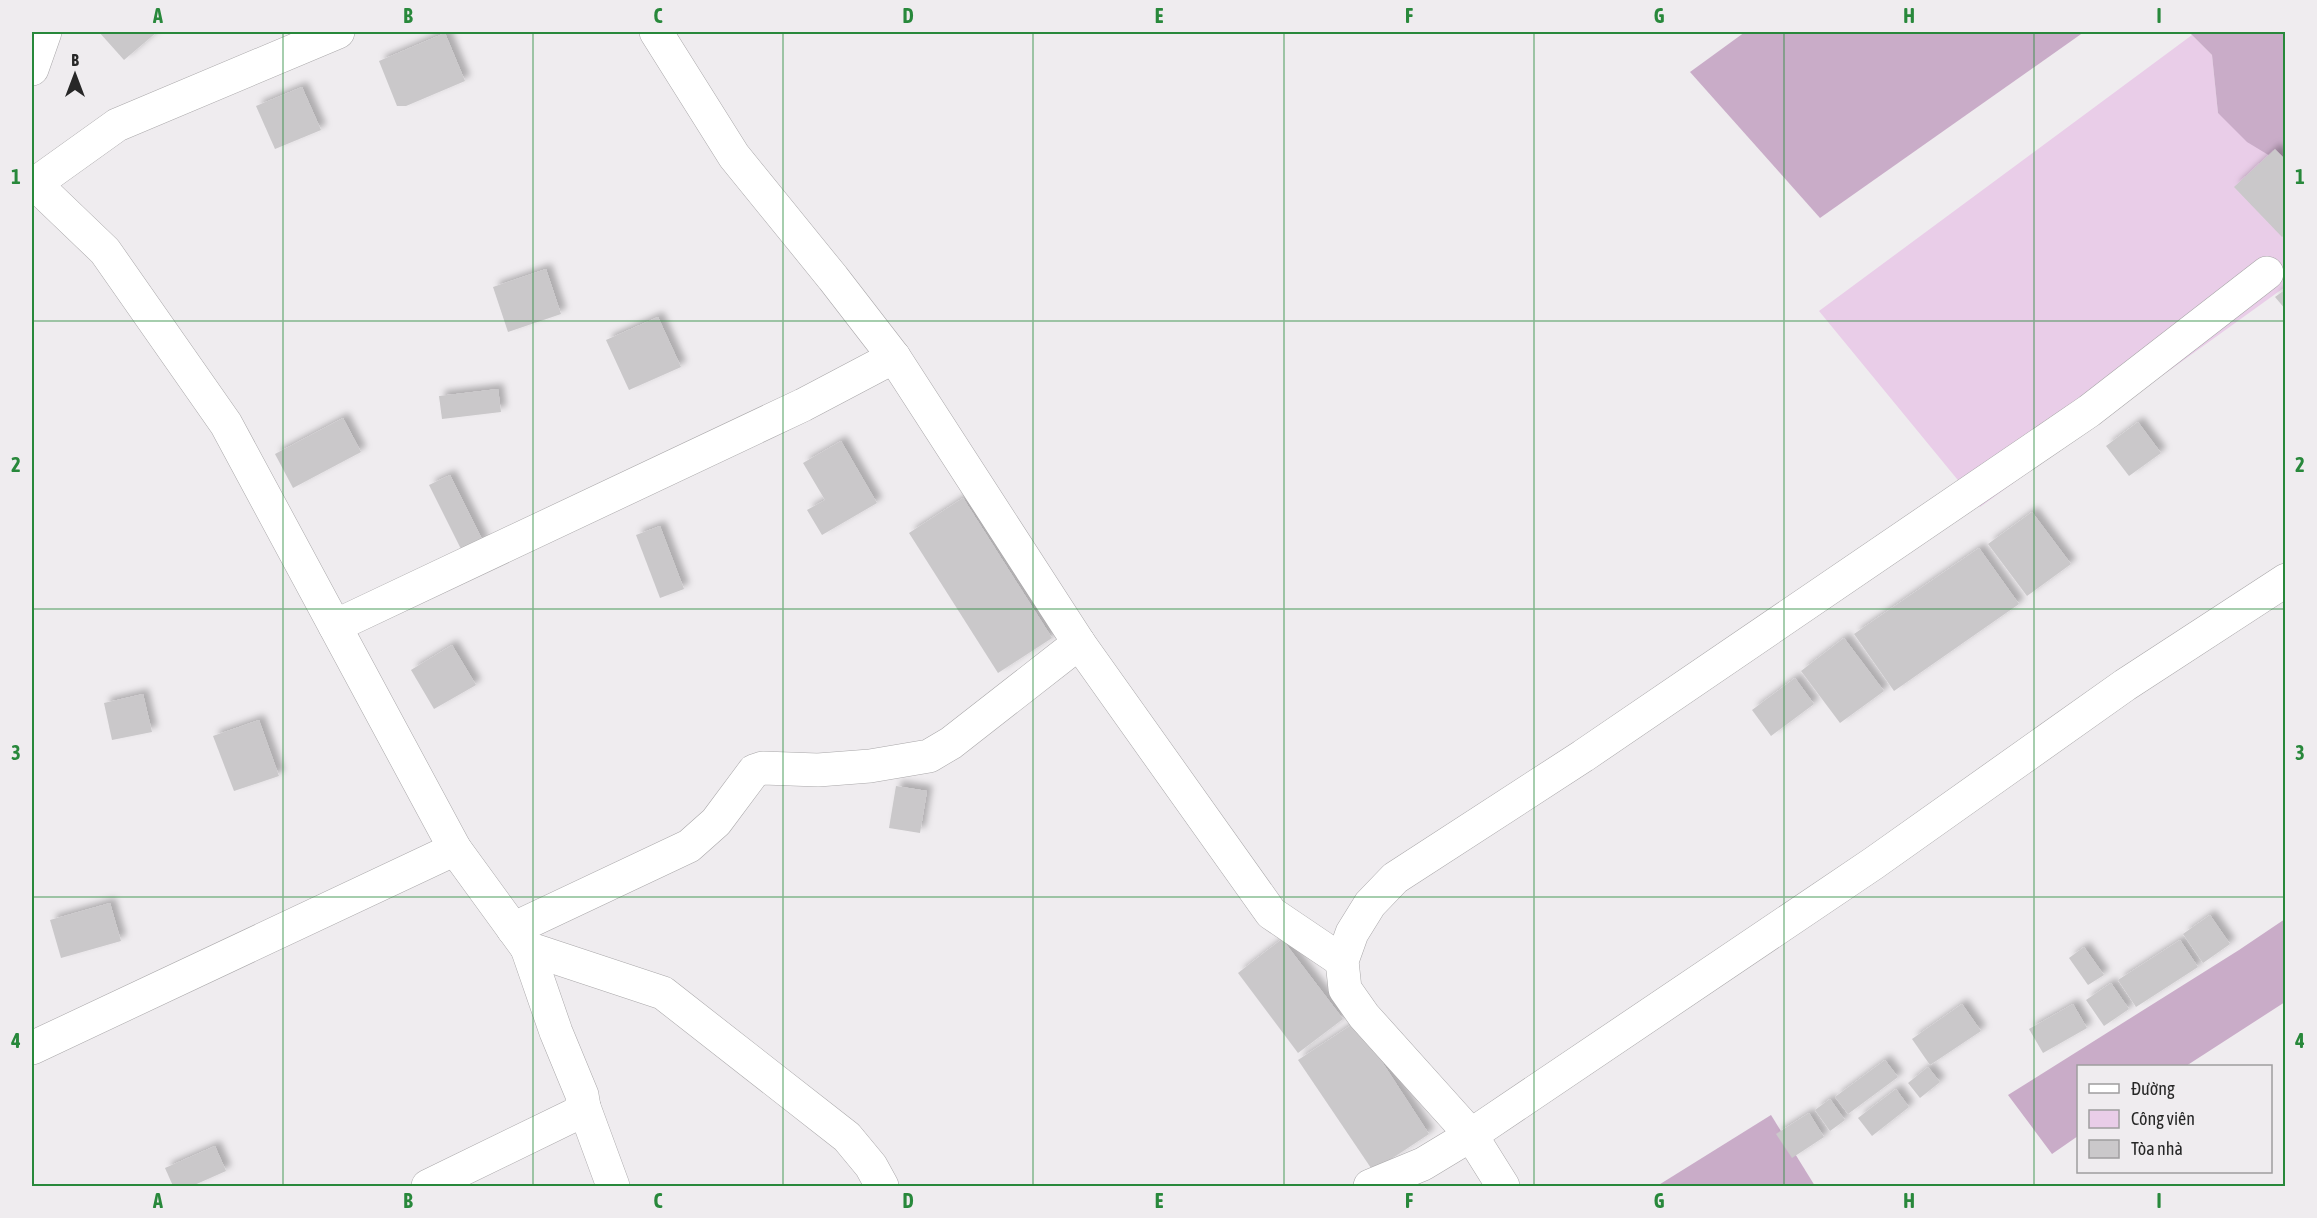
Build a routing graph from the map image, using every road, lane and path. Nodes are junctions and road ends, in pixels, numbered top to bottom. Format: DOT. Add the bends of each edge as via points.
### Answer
graph roads {
  1 [pos="45,32"];
  2 [pos="338,32"];
  3 [pos="656,32"];
  4 [pos="32,69"];
  5 [pos="34,182"];
  6 [pos="2267,273"];
  7 [pos="894,357"];
  8 [pos="2286,580"];
  9 [pos="335,626"];
  10 [pos="1079,643"];
  11 [pos="455,849"];
  12 [pos="520,938"];
  13 [pos="1342,961"];
  14 [pos="32,1048"];
  15 [pos="584,1107"];
  16 [pos="1471,1135"];
  17 [pos="428,1186"];
  18 [pos="613,1186"];
  19 [pos="882,1186"];
  20 [pos="1370,1186"];
  21 [pos="1503,1186"];
  1 -- 4 [label="street"];
  2 -- 5 [label="street" via="117,125"];
  3 -- 7 [label="street" via="734,156"];
  5 -- 9 [label="street" via="105,251 226,424"];
  6 -- 13 [label="street" via="2090,411 1583,756 1395,878 1370,904"];
  7 -- 9 [label="street" via="803,405"];
  7 -- 10 [label="street"];
  8 -- 16 [label="street" via="2125,685 1874,863"];
  9 -- 11 [label="street"];
  10 -- 12 [label="street" via="929,756 870,766 754,771 716,822 689,846"];
  10 -- 13 [label="street" via="1271,913"];
  11 -- 12 [label="street"];
  11 -- 14 [label="street"];
  12 -- 15 [label="street"];
  12 -- 19 [label="street" via="663,993 847,1137"];
  13 -- 16 [label="street" via="1345,989 1364,1016"];
  15 -- 17 [label="street"];
  15 -- 18 [label="street"];
  16 -- 20 [label="street" via="1423,1164"];
  16 -- 21 [label="street"];
}
